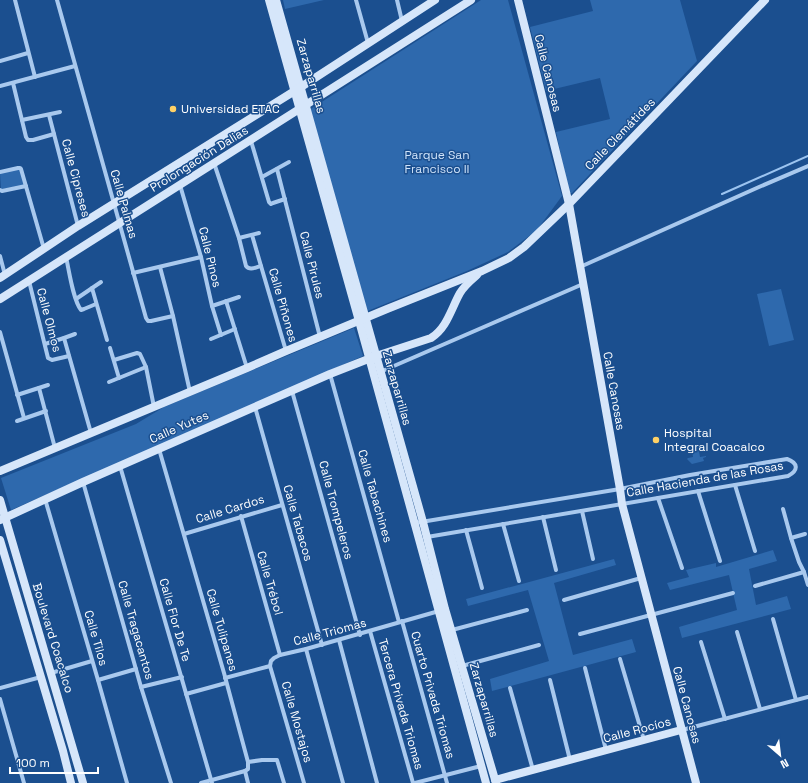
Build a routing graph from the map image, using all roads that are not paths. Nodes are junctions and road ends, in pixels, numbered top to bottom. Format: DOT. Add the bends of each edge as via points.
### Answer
graph roads {
  1 [pos="15,0"];
  2 [pos="57,0"];
  3 [pos="269,0"];
  4 [pos="276,0"];
  5 [pos="356,0"];
  6 [pos="397,0"];
  7 [pos="435,0"];
  8 [pos="471,0"];
  9 [pos="518,0"];
  10 [pos="765,0"];
  11 [pos="402,21"];
  12 [pos="369,43"];
  13 [pos="28,53"];
  14 [pos="0,61"];
  15 [pos="75,66"];
  16 [pos="35,77"];
  17 [pos="13,83"];
  18 [pos="0,86"];
  19 [pos="297,89"];
  20 [pos="303,107"];
  21 [pos="60,112"];
  22 [pos="49,115"];
  23 [pos="22,120"];
  24 [pos="54,134"];
  25 [pos="251,140"];
  26 [pos="289,162"];
  27 [pos="214,163"];
  28 [pos="808,166"];
  29 [pos="277,169"];
  30 [pos="0,172"];
  31 [pos="262,177"];
  32 [pos="180,184"];
  33 [pos="26,186"];
  34 [pos="0,190"];
  35 [pos="285,199"];
  36 [pos="568,204"];
  37 [pos="114,205"];
  38 [pos="119,223"];
  39 [pos="78,226"];
  40 [pos="259,233"];
  41 [pos="252,235"];
  42 [pos="239,238"];
  43 [pos="44,249"];
  44 [pos="0,256"];
  45 [pos="66,257"];
  46 [pos="201,257"];
  47 [pos="261,266"];
  48 [pos="160,267"];
  49 [pos="580,267"];
  50 [pos="482,271"];
  51 [pos="133,273"];
  52 [pos="2,276"];
  53 [pos="28,280"];
  54 [pos="101,282"];
  55 [pos="583,284"];
  56 [pos="92,288"];
  57 [pos="239,297"];
  58 [pos="0,299"];
  59 [pos="76,299"];
  60 [pos="226,301"];
  61 [pos="96,304"];
  62 [pos="212,306"];
  63 [pos="174,316"];
  64 [pos="362,319"];
  65 [pos="235,329"];
  66 [pos="0,332"];
  67 [pos="74,334"];
  68 [pos="221,335"];
  69 [pos="320,337"];
  70 [pos="64,338"];
  71 [pos="211,338"];
  72 [pos="107,340"];
  73 [pos="45,344"];
  74 [pos="110,348"];
  75 [pos="286,351"];
  76 [pos="69,356"];
  77 [pos="373,357"];
  78 [pos="114,360"];
  79 [pos="146,367"];
  80 [pos="247,368"];
  81 [pos="380,372"];
  82 [pos="330,374"];
  83 [pos="119,378"];
  84 [pos="109,382"];
  85 [pos="48,386"];
  86 [pos="39,388"];
  87 [pos="292,391"];
  88 [pos="190,392"];
  89 [pos="17,395"];
  90 [pos="255,407"];
  91 [pos="152,408"];
  92 [pos="46,411"];
  93 [pos="24,418"];
  94 [pos="17,421"];
  95 [pos="92,433"];
  96 [pos="159,449"];
  97 [pos="55,451"];
  98 [pos="120,466"];
  99 [pos="0,471"];
  100 [pos="0,477"];
  101 [pos="83,482"];
  102 [pos="735,485"];
  103 [pos="620,489"];
  104 [pos="698,491"];
  105 [pos="658,498"];
  106 [pos="45,499"];
  107 [pos="0,500"];
  108 [pos="282,504"];
  109 [pos="622,504"];
  110 [pos="783,509"];
  111 [pos="582,511"];
  112 [pos="241,516"];
  113 [pos="543,518"];
  114 [pos="3,519"];
  115 [pos="419,522"];
  116 [pos="503,524"];
  117 [pos="466,530"];
  118 [pos="184,534"];
  119 [pos="806,534"];
  120 [pos="423,538"];
  121 [pos="791,538"];
  122 [pos="0,540"];
  123 [pos="755,551"];
  124 [pos="593,558"];
  125 [pos="720,561"];
  126 [pos="682,568"];
  127 [pos="556,570"];
  128 [pos="804,572"];
  129 [pos="641,578"];
  130 [pos="519,581"];
  131 [pos="808,585"];
  132 [pos="756,586"];
  133 [pos="482,588"];
  134 [pos="733,593"];
  135 [pos="564,600"];
  136 [pos="442,610"];
  137 [pos="527,610"];
  138 [pos="651,614"];
  139 [pos="773,619"];
  140 [pos="401,622"];
  141 [pos="452,630"];
  142 [pos="370,631"];
  143 [pos="737,632"];
  144 [pos="360,634"];
  145 [pos="580,634"];
  146 [pos="339,640"];
  147 [pos="701,642"];
  148 [pos="322,645"];
  149 [pos="539,645"];
  150 [pos="306,650"];
  151 [pos="280,655"];
  152 [pos="620,658"];
  153 [pos="92,661"];
  154 [pos="270,666"];
  155 [pos="462,666"];
  156 [pos="585,668"];
  157 [pos="136,669"];
  158 [pos="51,673"];
  159 [pos="41,677"];
  160 [pos="182,677"];
  161 [pos="225,678"];
  162 [pos="98,680"];
  163 [pos="550,680"];
  164 [pos="226,683"];
  165 [pos="141,687"];
  166 [pos="0,688"];
  167 [pos="510,688"];
  168 [pos="186,694"];
  169 [pos="808,696"];
  170 [pos="0,699"];
  171 [pos="796,700"];
  172 [pos="1,706"];
  173 [pos="760,709"];
  174 [pos="725,719"];
  175 [pos="681,730"];
  176 [pos="644,740"];
  177 [pos="606,750"];
  178 [pos="570,760"];
  179 [pos="248,762"];
  180 [pos="481,766"];
  181 [pos="533,770"];
  182 [pos="245,771"];
  183 [pos="445,775"];
  184 [pos="212,781"];
  185 [pos="496,781"];
  186 [pos="24,783"];
  187 [pos="71,783"];
  188 [pos="83,783"];
  189 [pos="127,783"];
  190 [pos="171,783"];
  191 [pos="201,783"];
  192 [pos="248,783"];
  193 [pos="284,783"];
  194 [pos="304,783"];
  195 [pos="343,783"];
  196 [pos="378,783"];
  197 [pos="414,783"];
  198 [pos="447,783"];
  199 [pos="486,783"];
  200 [pos="696,783"];
  1 -- 13 [label="street"];
  2 -- 15 [label="street, Calle Palmas"];
  3 -- 19 [label="main road, Zarzaparrillas"];
  4 -- 19 [label="main road, Zarzaparrillas"];
  5 -- 12 [label="street"];
  6 -- 11 [label="street"];
  7 -- 11 [label="main road, Prolongación Dalias"];
  8 -- 20 [label="main road, Prolongación Dalias"];
  9 -- 36 [label="main road, Calle Canosas"];
  10 -- 36 [label="main road, Calle Clemátides"];
  11 -- 12 [label="main road, Prolongación Dalias"];
  12 -- 19 [label="main road, Prolongación Dalias"];
  13 -- 14 [label="street"];
  13 -- 16 [label="street"];
  15 -- 16 [label="street"];
  15 -- 37 [label="street, Calle Palmas"];
  16 -- 17 [label="street"];
  17 -- 18 [label="street"];
  17 -- 23 [label="street, Calle Cipreses"];
  19 -- 20 [label="main road, Zarzaparrillas"];
  19 -- 37 [label="main road, Prolongación Dalias"];
  20 -- 25 [label="main road, Prolongación Dalias"];
  20 -- 64 [label="main road, Zarzaparrillas"];
  21 -- 22 [label="street"];
  22 -- 23 [label="street"];
  22 -- 24 [label="street, Calle Cipreses"];
  23 -- 24 [label="street, Calle Cipreses" via="28,140"];
  24 -- 39 [label="street, Calle Cipreses"];
  25 -- 27 [label="main road, Prolongación Dalias"];
  25 -- 31 [label="street"];
  26 -- 29 [label="street"];
  27 -- 32 [label="main road, Prolongación Dalias"];
  27 -- 42 [label="street, Calle Piñones"];
  28 -- 49 [label="street"];
  29 -- 31 [label="street"];
  29 -- 35 [label="street, Calle Pirules"];
  30 -- 33 [label="street" via="20,168"];
  31 -- 35 [label="street" via="271,204"];
  32 -- 38 [label="main road, Prolongación Dalias"];
  32 -- 46 [label="street, Calle Pinos"];
  33 -- 34 [label="street"];
  33 -- 43 [label="street"];
  35 -- 69 [label="street, Calle Pirules"];
  36 -- 49 [label="main road, Calle Canosas"];
  36 -- 50 [label="main road, Calle Clemátides" via="524,247 509,258"];
  37 -- 38 [label="street, Calle Palmas"];
  37 -- 39 [label="main road, Prolongación Dalias"];
  38 -- 45 [label="main road, Prolongación Dalias"];
  38 -- 51 [label="street, Calle Palmas"];
  39 -- 43 [label="main road, Prolongación Dalias"];
  40 -- 41 [label="street"];
  41 -- 42 [label="street"];
  41 -- 47 [label="street, Calle Piñones"];
  42 -- 47 [label="street, Calle Piñones" via="247,268"];
  43 -- 52 [label="main road, Prolongación Dalias"];
  44 -- 52 [label="street"];
  45 -- 53 [label="main road, Prolongación Dalias"];
  45 -- 59 [label="street"];
  46 -- 48 [label="street"];
  46 -- 62 [label="street, Calle Pinos"];
  47 -- 75 [label="street, Calle Piñones"];
  48 -- 51 [label="street"];
  48 -- 63 [label="street"];
  49 -- 55 [label="main road, Calle Canosas"];
  50 -- 64 [label="main road, Calle Clemátides"];
  50 -- 77 [label="main road, Calle Clemátides" via="463,288 438,333 431,338"];
  51 -- 63 [label="street, Calle Palmas" via="148,321"];
  53 -- 58 [label="main road, Prolongación Dalias"];
  53 -- 73 [label="street, Calle Olmos"];
  54 -- 56 [label="street"];
  55 -- 81 [label="street"];
  55 -- 103 [label="main road, Calle Canosas"];
  56 -- 59 [label="street"];
  56 -- 61 [label="street"];
  57 -- 60 [label="street"];
  59 -- 61 [label="street" via="81,310"];
  60 -- 62 [label="street"];
  60 -- 65 [label="street"];
  61 -- 72 [label="street"];
  62 -- 68 [label="street, Calle Pinos"];
  63 -- 88 [label="street"];
  64 -- 69 [label="main road"];
  64 -- 77 [label="main road, Zarzaparrillas"];
  65 -- 68 [label="street"];
  65 -- 80 [label="street"];
  66 -- 89 [label="street"];
  67 -- 70 [label="street"];
  68 -- 71 [label="street"];
  69 -- 75 [label="main road"];
  70 -- 73 [label="street"];
  70 -- 76 [label="street"];
  73 -- 76 [label="street, Calle Olmos" via="49,359"];
  74 -- 78 [label="street"];
  75 -- 80 [label="main road"];
  76 -- 95 [label="street, Calle Olmos"];
  77 -- 81 [label="main road, Zarzaparrillas"];
  77 -- 82 [label="main road, Calle Yutes"];
  77 -- 115 [label="main road, Zarzaparrillas"];
  78 -- 79 [label="street" via="137,353 142,356"];
  78 -- 83 [label="street"];
  79 -- 83 [label="street"];
  79 -- 91 [label="street"];
  80 -- 88 [label="main road"];
  81 -- 115 [label="main road, Zarzaparrillas"];
  82 -- 87 [label="main road, Calle Yutes"];
  82 -- 140 [label="street, Calle Tabachines"];
  83 -- 84 [label="street"];
  85 -- 86 [label="street"];
  86 -- 89 [label="street"];
  86 -- 92 [label="street"];
  87 -- 90 [label="main road, Calle Yutes"];
  87 -- 144 [label="street, Calle Trompeleros"];
  88 -- 91 [label="main road"];
  89 -- 93 [label="street"];
  90 -- 96 [label="main road, Calle Yutes"];
  90 -- 108 [label="street, Calle Tabacos"];
  91 -- 95 [label="main road"];
  91 -- 97 [label="main road" via="114,428"];
  92 -- 93 [label="street"];
  92 -- 97 [label="street"];
  93 -- 94 [label="street"];
  95 -- 97 [label="main road"];
  96 -- 98 [label="main road, Calle Yutes"];
  96 -- 118 [label="street, Calle Tulipanes"];
  97 -- 99 [label="main road"];
  97 -- 100 [label="main road"];
  98 -- 101 [label="main road, Calle Yutes"];
  98 -- 160 [label="street, Calle Flor De Te"];
  101 -- 106 [label="main road, Calle Yutes"];
  101 -- 157 [label="street, Calle Tragacantos"];
  102 -- 103 [label="street, Calle Hacienda de las Rosas" via="788,476 794,472 796,465 787,459"];
  102 -- 104 [label="street, Calle Hacienda de las Rosas"];
  102 -- 123 [label="street"];
  103 -- 109 [label="main road, Calle Canosas"];
  103 -- 115 [label="street, Calle Hacienda de las Rosas"];
  104 -- 105 [label="street, Calle Hacienda de las Rosas"];
  104 -- 125 [label="street"];
  105 -- 109 [label="street, Calle Hacienda de las Rosas"];
  105 -- 126 [label="street"];
  106 -- 114 [label="main road, Calle Yutes"];
  106 -- 153 [label="street, Calle Tilos"];
  107 -- 114 [label="main road, Boulevard Coacalco"];
  108 -- 112 [label="street, Calle Cardos"];
  108 -- 148 [label="street, Calle Tabacos"];
  109 -- 111 [label="street, Calle Hacienda de las Rosas"];
  109 -- 129 [label="main road, Calle Canosas"];
  110 -- 121 [label="street"];
  111 -- 113 [label="street, Calle Hacienda de las Rosas"];
  111 -- 124 [label="street"];
  112 -- 118 [label="street, Calle Cardos"];
  112 -- 151 [label="street, Calle Trébol"];
  113 -- 116 [label="street, Calle Hacienda de las Rosas"];
  113 -- 127 [label="street"];
  114 -- 158 [label="main road, Boulevard Coacalco"];
  115 -- 120 [label="main road, Zarzaparrillas"];
  116 -- 117 [label="street, Calle Hacienda de las Rosas"];
  116 -- 130 [label="street"];
  117 -- 120 [label="street, Calle Hacienda de las Rosas"];
  117 -- 133 [label="street"];
  118 -- 161 [label="street, Calle Tulipanes"];
  119 -- 121 [label="street"];
  120 -- 136 [label="main road, Zarzaparrillas"];
  121 -- 128 [label="street"];
  122 -- 159 [label="main road, Boulevard Coacalco"];
  128 -- 131 [label="street"];
  128 -- 132 [label="street"];
  129 -- 135 [label="street"];
  129 -- 138 [label="main road, Calle Canosas"];
  134 -- 138 [label="street"];
  136 -- 140 [label="street, Calle Triomas"];
  136 -- 141 [label="main road, Zarzaparrillas"];
  136 -- 180 [label="main road, Zarzaparrillas"];
  137 -- 141 [label="street"];
  138 -- 145 [label="street"];
  138 -- 175 [label="main road, Calle Canosas"];
  139 -- 171 [label="street"];
  140 -- 142 [label="street, Calle Triomas"];
  140 -- 183 [label="street, Cuarto Privada Triomas"];
  141 -- 155 [label="main road, Zarzaparrillas"];
  142 -- 144 [label="street, Calle Triomas"];
  142 -- 197 [label="street, Tercera Privada Triomas"];
  143 -- 173 [label="street"];
  144 -- 146 [label="street, Calle Triomas"];
  146 -- 148 [label="street, Calle Triomas"];
  146 -- 196 [label="street"];
  147 -- 174 [label="street"];
  148 -- 150 [label="street, Calle Triomas"];
  149 -- 155 [label="street"];
  150 -- 151 [label="street, Calle Triomas"];
  150 -- 195 [label="street"];
  151 -- 154 [label="street, Calle Triomas" via="271,661"];
  152 -- 176 [label="street"];
  153 -- 158 [label="street"];
  153 -- 162 [label="street, Calle Tilos"];
  154 -- 161 [label="street"];
  154 -- 194 [label="street, Calle Mostajos"];
  155 -- 185 [label="main road, Zarzaparrillas"];
  156 -- 177 [label="street"];
  157 -- 162 [label="street"];
  157 -- 165 [label="street, Calle Tragacantos"];
  158 -- 188 [label="main road, Boulevard Coacalco"];
  159 -- 166 [label="street"];
  159 -- 187 [label="main road, Boulevard Coacalco"];
  160 -- 165 [label="street"];
  160 -- 168 [label="street, Calle Flor De Te"];
  161 -- 164 [label="street, Calle Tulipanes"];
  162 -- 189 [label="street, Calle Tilos"];
  163 -- 178 [label="street"];
  164 -- 168 [label="street"];
  164 -- 179 [label="street, Calle Tulipanes"];
  165 -- 190 [label="street, Calle Tragacantos"];
  167 -- 181 [label="street"];
  168 -- 184 [label="street, Calle Flor De Te"];
  169 -- 171 [label="street, Calle Rocíos"];
  170 -- 172 [label="street"];
  171 -- 173 [label="street, Calle Rocíos"];
  172 -- 186 [label="street"];
  173 -- 174 [label="street, Calle Rocíos"];
  174 -- 175 [label="street, Calle Rocíos"];
  175 -- 176 [label="main road, Calle Rocíos"];
  175 -- 200 [label="main road, Calle Canosas"];
  176 -- 177 [label="main road, Calle Rocíos"];
  177 -- 178 [label="main road, Calle Rocíos"];
  178 -- 181 [label="main road, Calle Rocíos"];
  179 -- 182 [label="street" via="248,769"];
  179 -- 193 [label="street" via="278,760"];
  180 -- 183 [label="street"];
  180 -- 199 [label="main road, Zarzaparrillas"];
  181 -- 185 [label="main road, Calle Rocíos"];
  182 -- 184 [label="street"];
  182 -- 192 [label="street"];
  183 -- 197 [label="street"];
  183 -- 198 [label="street, Cuarto Privada Triomas"];
  184 -- 191 [label="street"];
}
